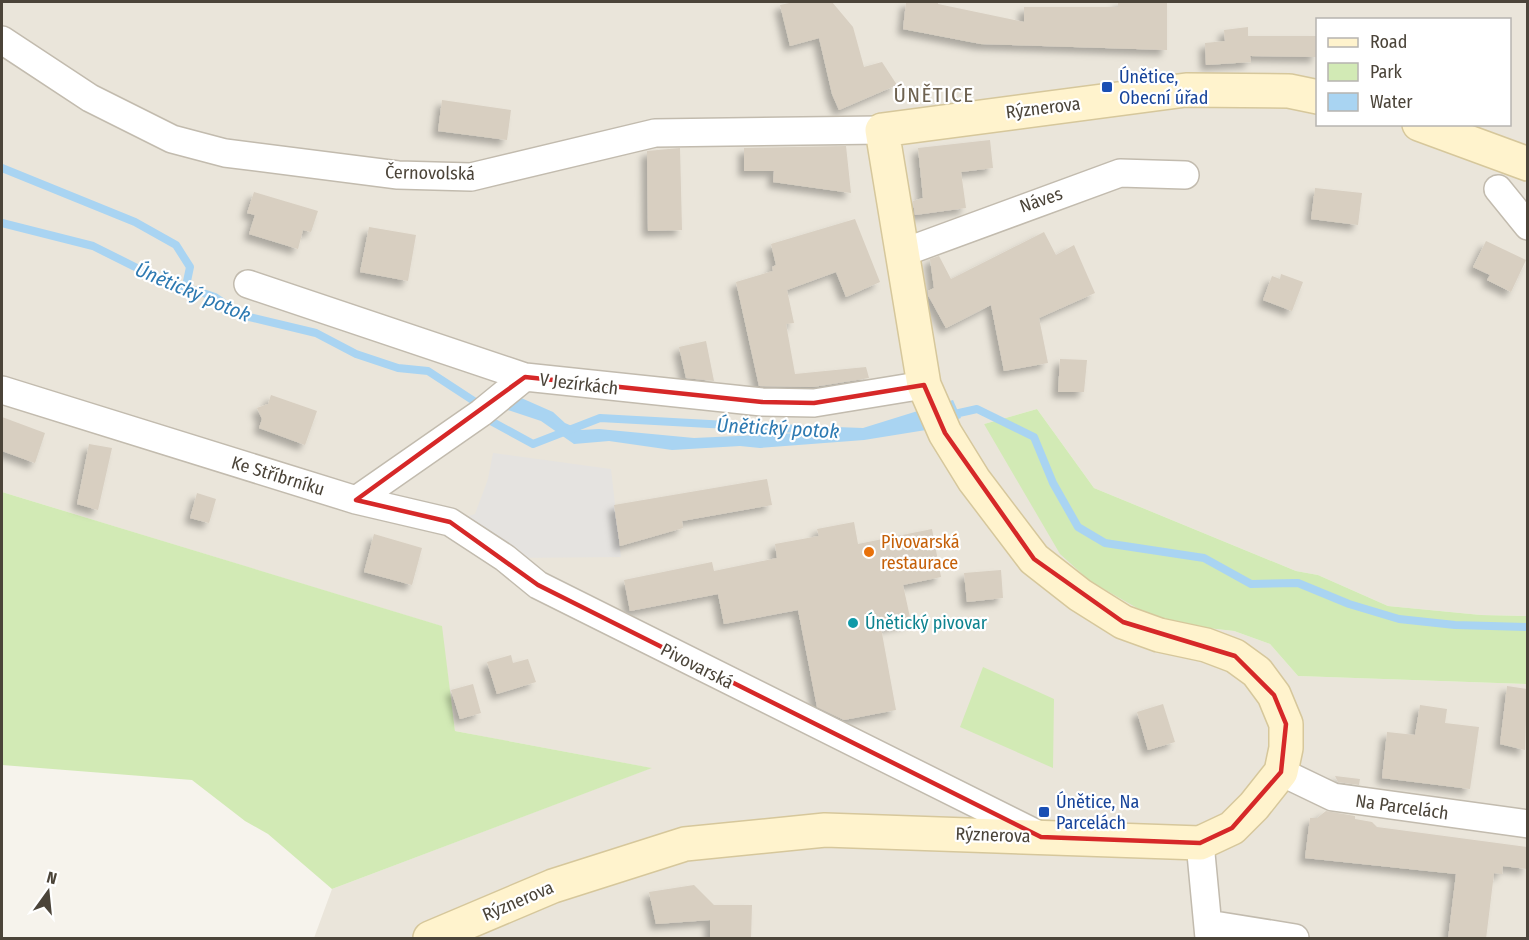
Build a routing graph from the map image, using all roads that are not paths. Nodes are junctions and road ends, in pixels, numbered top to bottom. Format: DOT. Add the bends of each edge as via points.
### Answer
graph roads {
  1 [pos="2,40"];
  2 [pos="1316,97"];
  3 [pos="1424,126"];
  4 [pos="882,130"];
  5 [pos="1527,164"];
  6 [pos="1185,175"];
  7 [pos="1498,189"];
  8 [pos="1527,226"];
  9 [pos="902,253"];
  10 [pos="248,284"];
  11 [pos="520,380"];
  12 [pos="924,386"];
  13 [pos="2,390"];
  14 [pos="356,500"];
  15 [pos="1281,772"];
  16 [pos="1527,824"];
  17 [pos="1041,837"];
  18 [pos="1200,843"];
  19 [pos="1208,932"];
  20 [pos="430,939"];
  21 [pos="1295,939"];
  1 -- 4 [label="street, Černovolská" via="90,98 172,139 225,153 398,175 471,177 655,133"];
  2 -- 4 [label="street, Rýznerova" via="1289,91 1186,90"];
  3 -- 5 [label="street"];
  4 -- 9 [label="street"];
  6 -- 9 [label="street, Náves" via="1120,172"];
  7 -- 8 [label="street"];
  9 -- 12 [label="street"];
  10 -- 11 [label="street, V Jezírkách"];
  11 -- 12 [label="street, V Jezírkách" via="762,402 814,403"];
  11 -- 14 [label="street" via="482,413"];
  12 -- 15 [label="street, Rýznerova" via="945,433 974,480 1034,559 1123,622 1206,645 1235,656 1257,672 1274,695 1286,724 1287,748"];
  13 -- 14 [label="street, Ke Stříbrníku"];
  14 -- 17 [label="street, Pivovarská" via="450,522 538,585"];
  15 -- 16 [label="street, Na Parcelách" via="1333,797"];
  15 -- 18 [label="street, Rýznerova" via="1232,828"];
  17 -- 18 [label="street, Rýznerova"];
  17 -- 20 [label="street, Rýznerova" via="825,830 685,844 553,886"];
  18 -- 19 [label="street"];
  19 -- 21 [label="street"];
}
